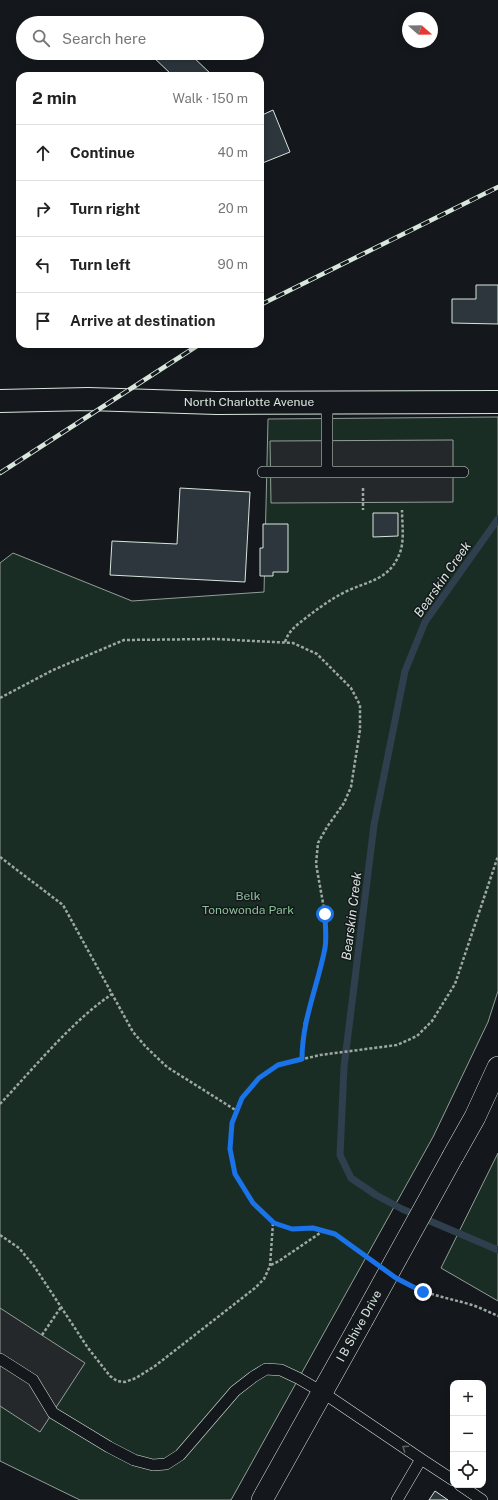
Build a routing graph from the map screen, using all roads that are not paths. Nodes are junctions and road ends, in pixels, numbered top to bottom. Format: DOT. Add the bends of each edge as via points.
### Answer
graph roads {
  1 [pos="0,401"];
  2 [pos="498,402"];
  3 [pos="327,403"];
  4 [pos="263,472"];
  5 [pos="327,472"];
  6 [pos="463,472"];
  7 [pos="498,1067"];
  8 [pos="0,1359"];
  9 [pos="322,1392"];
  10 [pos="421,1459"];
  11 [pos="450,1478"];
  12 [pos="464,1488"];
  13 [pos="262,1500"];
  14 [pos="397,1500"];
  15 [pos="482,1500"];
  1 -- 3 [label="main road, North Charlotte Avenue" via="88,399"];
  2 -- 3 [label="main road, North Charlotte Avenue"];
  3 -- 5 [label="lane"];
  4 -- 5 [label="lane"];
  5 -- 6 [label="lane"];
  7 -- 9 [label="street, I B Shive Drive, bridge" via="475,1117"];
  8 -- 9 [label="lane" via="34,1380 53,1413 134,1460 153,1465 166,1464 180,1454 235,1391 266,1369 281,1370"];
  10 -- 9 [label="lane, one-way"];
  9 -- 13 [label="street, I B Shive Drive"];
  10 -- 11 [label="lane"];
  10 -- 14 [label="lane"];
  12 -- 15 [label="lane"];
}
